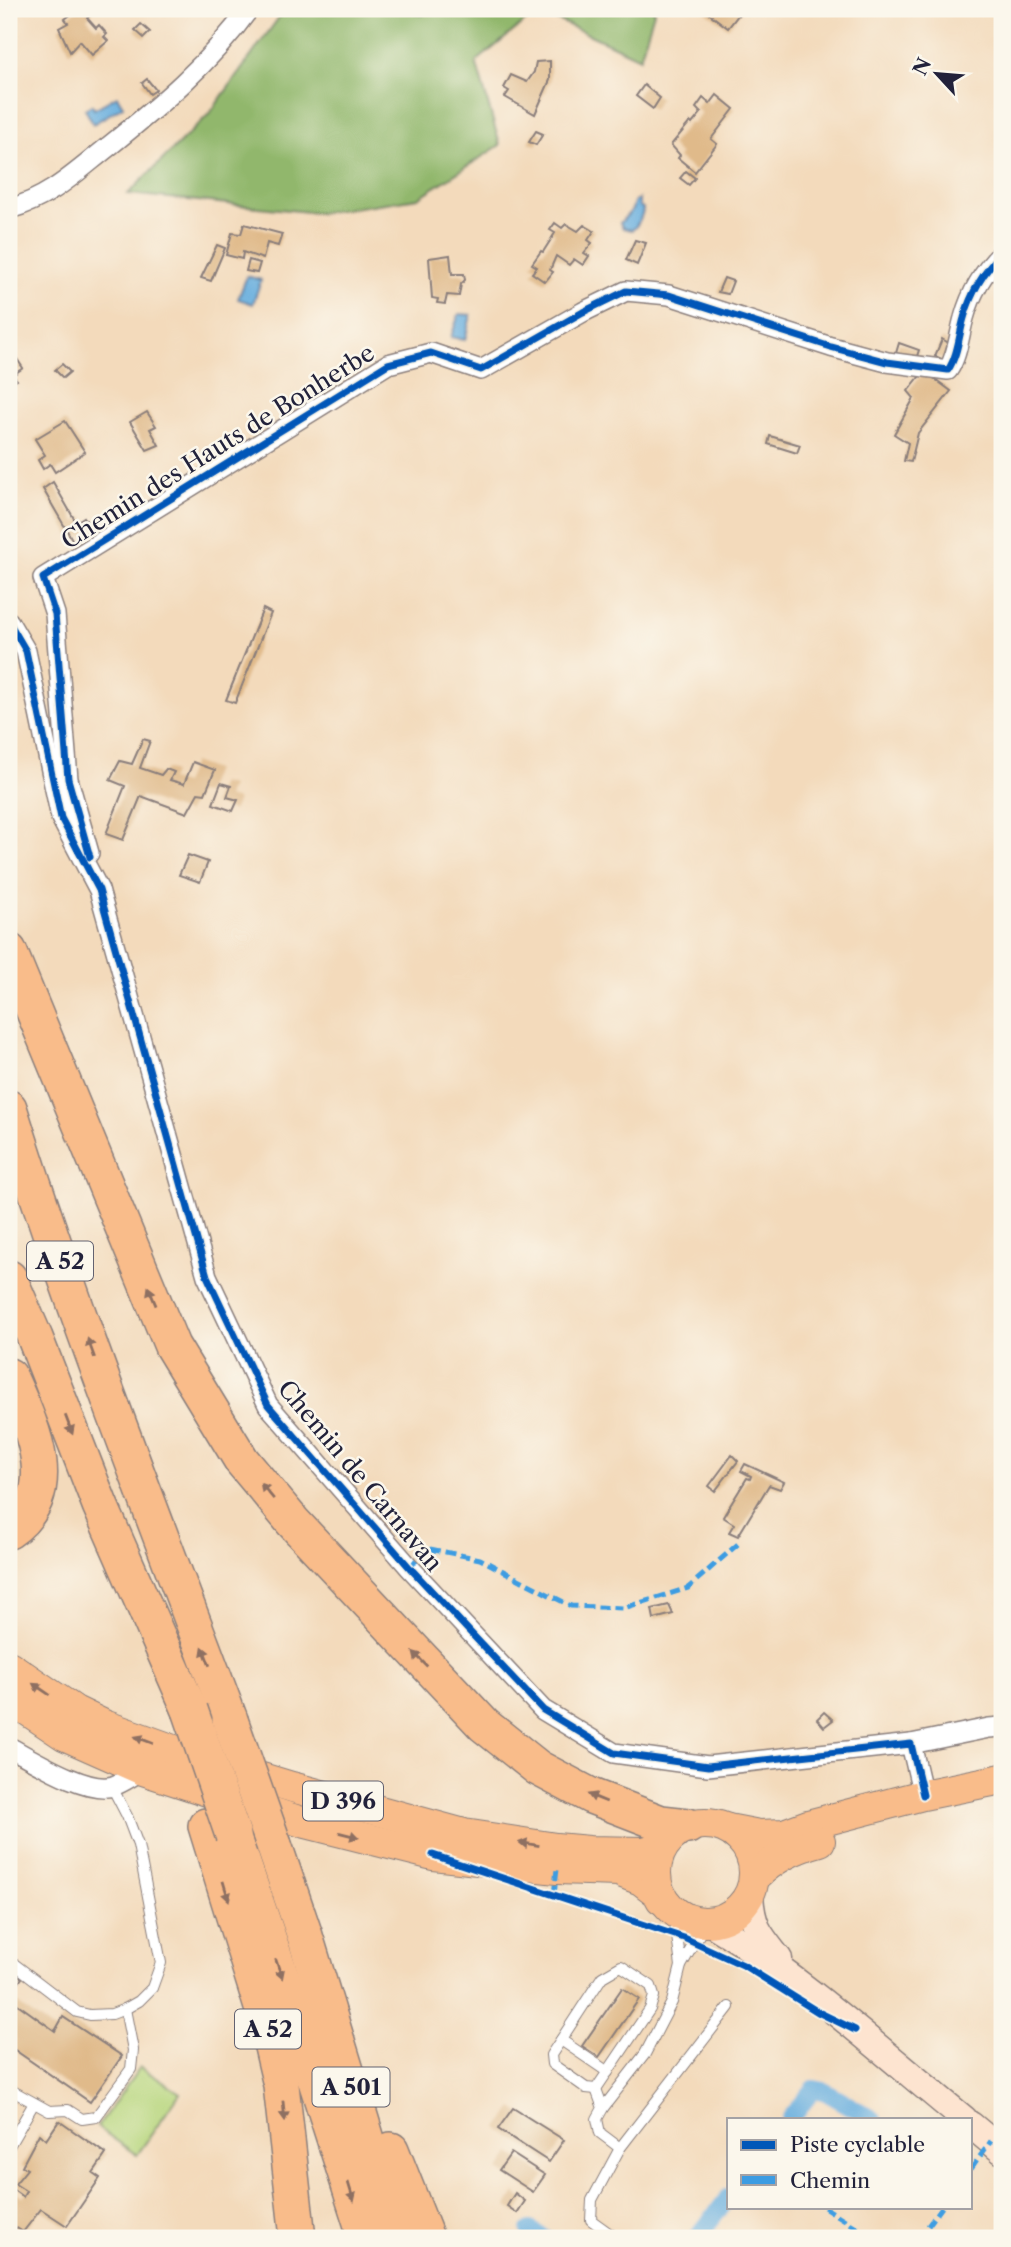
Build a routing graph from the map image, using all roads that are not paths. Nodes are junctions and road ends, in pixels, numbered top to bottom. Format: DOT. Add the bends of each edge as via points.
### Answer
graph roads {
  1 [pos="249,9"];
  2 [pos="9,209"];
  3 [pos="1002,253"];
  4 [pos="9,622"];
  5 [pos="99,890"];
  6 [pos="9,951"];
  7 [pos="9,1108"];
  8 [pos="9,1278"];
  9 [pos="9,1376"];
  10 [pos="100,1505"];
  11 [pos="9,1531"];
  12 [pos="9,1666"];
  13 [pos="9,1698"];
  14 [pos="1002,1727"];
  15 [pos="911,1744"];
  16 [pos="9,1748"];
  17 [pos="143,1770"];
  18 [pos="1002,1779"];
  19 [pos="112,1787"];
  20 [pos="1002,1788"];
  21 [pos="923,1795"];
  22 [pos="728,1829"];
  23 [pos="220,1831"];
  24 [pos="675,1837"];
  25 [pos="752,1886"];
  26 [pos="668,1906"];
  27 [pos="708,1923"];
  28 [pos="305,1936"];
  29 [pos="9,1960"];
  30 [pos="681,1966"];
  31 [pos="811,1993"];
  32 [pos="729,2007"];
  33 [pos="125,2009"];
  34 [pos="561,2040"];
  35 [pos="608,2072"];
  36 [pos="596,2089"];
  37 [pos="9,2090"];
  38 [pos="34,2103"];
  39 [pos="603,2108"];
  40 [pos="963,2118"];
  41 [pos="972,2126"];
  42 [pos="9,2146"];
  43 [pos="620,2148"];
  44 [pos="1002,2151"];
  45 [pos="298,2238"];
  46 [pos="366,2238"];
  47 [pos="397,2238"];
  48 [pos="426,2238"];
  49 [pos="616,2238"];
  1 -- 2 [label="street" via="231,34 163,103 51,193"];
  3 -- 5 [label="street, Chemin des Hauts de Bonherbe" via="976,286 948,370 887,362 669,295 626,291 481,370 430,353 388,364 43,578 55,614 68,779"];
  4 -- 5 [label="street, Chemin de Carnavan" via="26,651 61,818"];
  5 -- 15 [label="street, Chemin de Carnavan" via="207,1276 268,1405 410,1568 543,1710 614,1753 708,1766"];
  24 -- 6 [label="highway, one-way" via="661,1823 591,1796 538,1768 484,1725 310,1541 242,1461 172,1346"];
  28 -- 7 [label="highway, A 52, one-way, bridge"];
  8 -- 10 [label="highway, A 52, one-way"];
  9 -- 11 [label="highway" via="27,1419 40,1477 26,1516"];
  10 -- 23 [label="highway, A 501, bridge" via="178,1706"];
  24 -- 12 [label="main road, D 396, one-way" via="644,1852 556,1849 464,1834 202,1760 104,1725"];
  13 -- 17 [label="main road, D 396" via="64,1735"];
  14 -- 15 [label="street, Chemin de Carnavan"];
  15 -- 21 [label="street"];
  16 -- 19 [label="street" via="75,1780"];
  17 -- 19 [label="street"];
  17 -- 26 [label="main road, D 396, one-way" via="302,1822 433,1855 618,1871 641,1880"];
  18 -- 21 [label="main road"];
  19 -- 33 [label="lane" via="138,1846 161,1963 152,1988"];
  20 -- 25 [label="main road" via="790,1851 770,1862"];
  21 -- 22 [label="main road" via="784,1834"];
  22 -- 24 [label="main road" via="701,1824"];
  22 -- 25 [label="main road" via="743,1841 752,1858"];
  23 -- 45 [label="highway, A 52, one-way" via="278,2071"];
  23 -- 46 [label="highway, A 501, one-way" via="302,2037"];
  24 -- 26 [label="main road" via="656,1864 656,1882"];
  25 -- 27 [label="main road" via="740,1909 726,1919"];
  25 -- 31 [label="main road" via="751,1917 758,1934"];
  26 -- 27 [label="main road" via="690,1921"];
  26 -- 30 [label="lane"];
  27 -- 30 [label="lane"];
  27 -- 31 [label="main road" via="743,1942"];
  28 -- 47 [label="highway, A 501"];
  28 -- 48 [label="highway, A 52"];
  29 -- 33 [label="lane" via="77,2012 111,2014"];
  30 -- 39 [label="lane" via="673,2002 645,2054"];
  31 -- 40 [label="main road"];
  32 -- 43 [label="lane"];
  33 -- 38 [label="lane" via="133,2050 131,2069 96,2117 82,2119 68,2110 49,2110"];
  34 -- 35 [label="lane"];
  34 -- 35 [label="lane" via="602,1977 621,1966 651,1986 650,2009"];
  34 -- 36 [label="lane" via="551,2055 552,2064 586,2088"];
  35 -- 36 [label="lane"];
  36 -- 39 [label="lane"];
  37 -- 38 [label="lane"];
  38 -- 42 [label="lane"];
  39 -- 43 [label="lane" via="597,2119 600,2133"];
  41 -- 44 [label="main road"];
  43 -- 49 [label="lane" via="592,2200 591,2220"];
}
